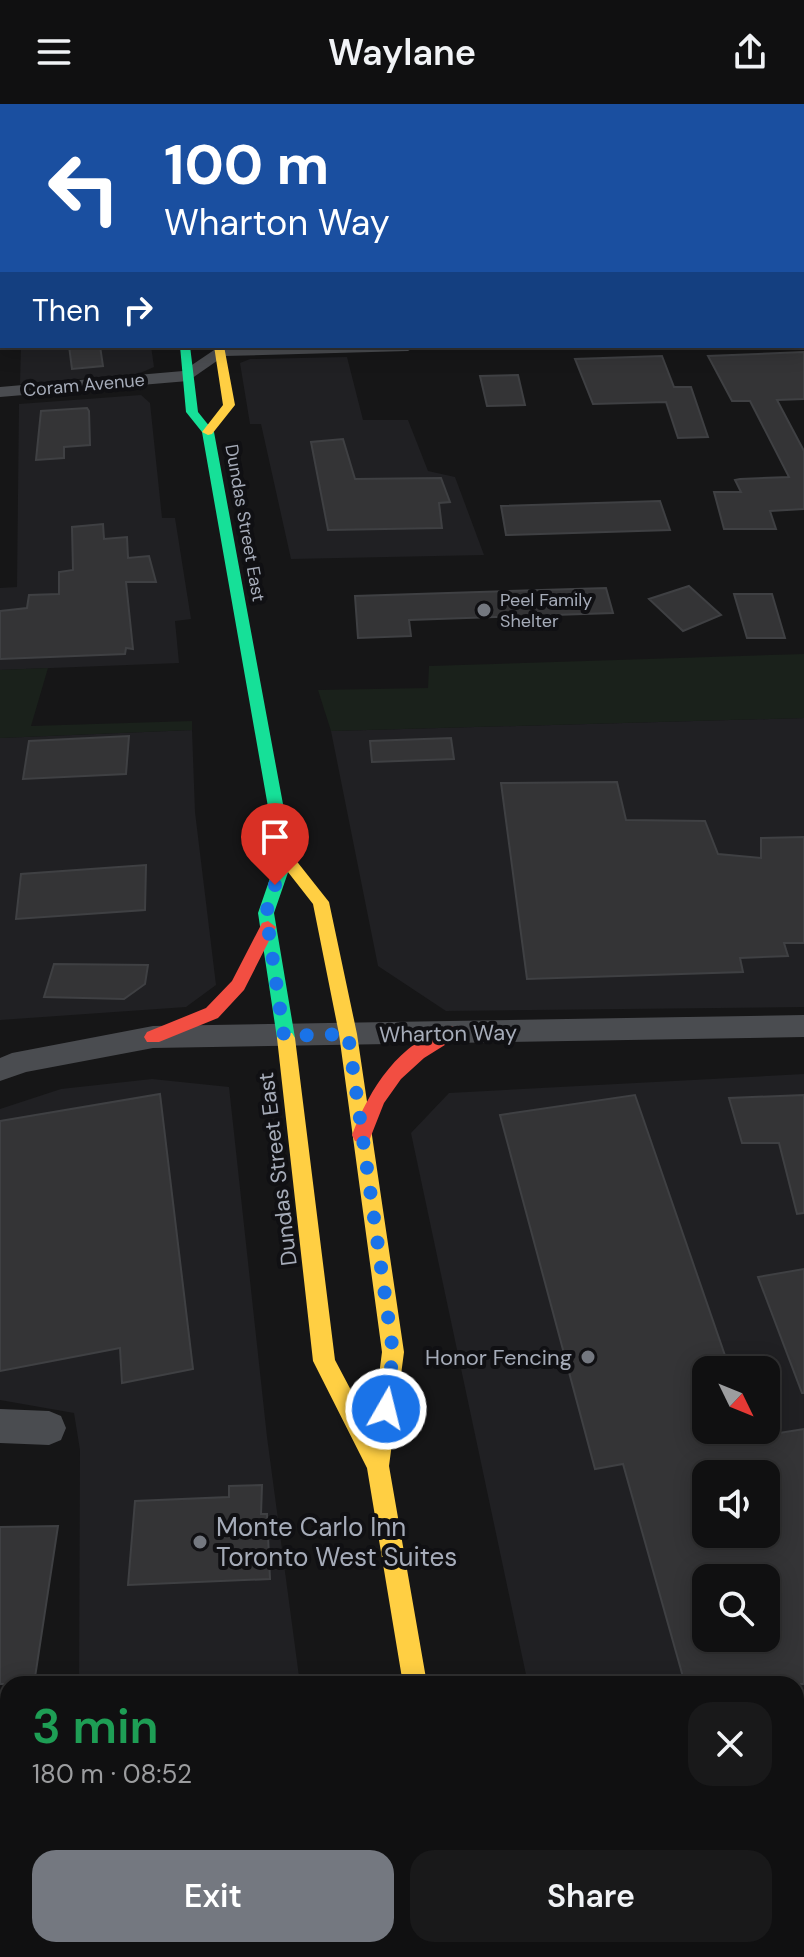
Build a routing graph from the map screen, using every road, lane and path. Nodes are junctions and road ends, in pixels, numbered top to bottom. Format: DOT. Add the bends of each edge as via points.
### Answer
graph roads {
  1 [pos="185,348"];
  2 [pos="220,348"];
  3 [pos="188,376"];
  4 [pos="0,392"];
  5 [pos="208,432"];
  6 [pos="285,858"];
  7 [pos="268,927"];
  8 [pos="804,1026"];
  9 [pos="450,1033"];
  10 [pos="348,1034"];
  11 [pos="284,1036"];
  12 [pos="153,1037"];
  13 [pos="0,1070"];
  14 [pos="362,1135"];
  15 [pos="0,1426"];
  16 [pos="49,1428"];
  17 [pos="378,1466"];
  18 [pos="414,1676"];
  1 -- 3 [label="main road, Dundas Street East"];
  2 -- 3 [label="street"];
  2 -- 5 [label="main road, Dundas Street East" via="229,405"];
  3 -- 4 [label="street, Coram Avenue"];
  3 -- 5 [label="main road, Dundas Street East" via="192,412"];
  5 -- 6 [label="main road, Dundas Street East"];
  6 -- 7 [label="main road, Dundas Street East" via="266,913"];
  6 -- 10 [label="main road, Dundas Street East" via="321,902"];
  7 -- 11 [label="main road, Dundas Street East"];
  7 -- 12 [label="main road" via="238,985 212,1013"];
  8 -- 9 [label="street, Wharton Way"];
  9 -- 10 [label="street, Wharton Way"];
  9 -- 14 [label="main road" via="418,1048 392,1070 373,1101"];
  10 -- 11 [label="street, Wharton Way"];
  10 -- 14 [label="main road, Dundas Street East"];
  11 -- 12 [label="street, Wharton Way"];
  11 -- 17 [label="main road, Dundas Street East" via="324,1361"];
  12 -- 13 [label="street, Wharton Way" via="22,1061"];
  14 -- 17 [label="main road, Dundas Street East" via="393,1352"];
  15 -- 16 [label="street"];
  17 -- 18 [label="main road, Dundas Street East"];
}
